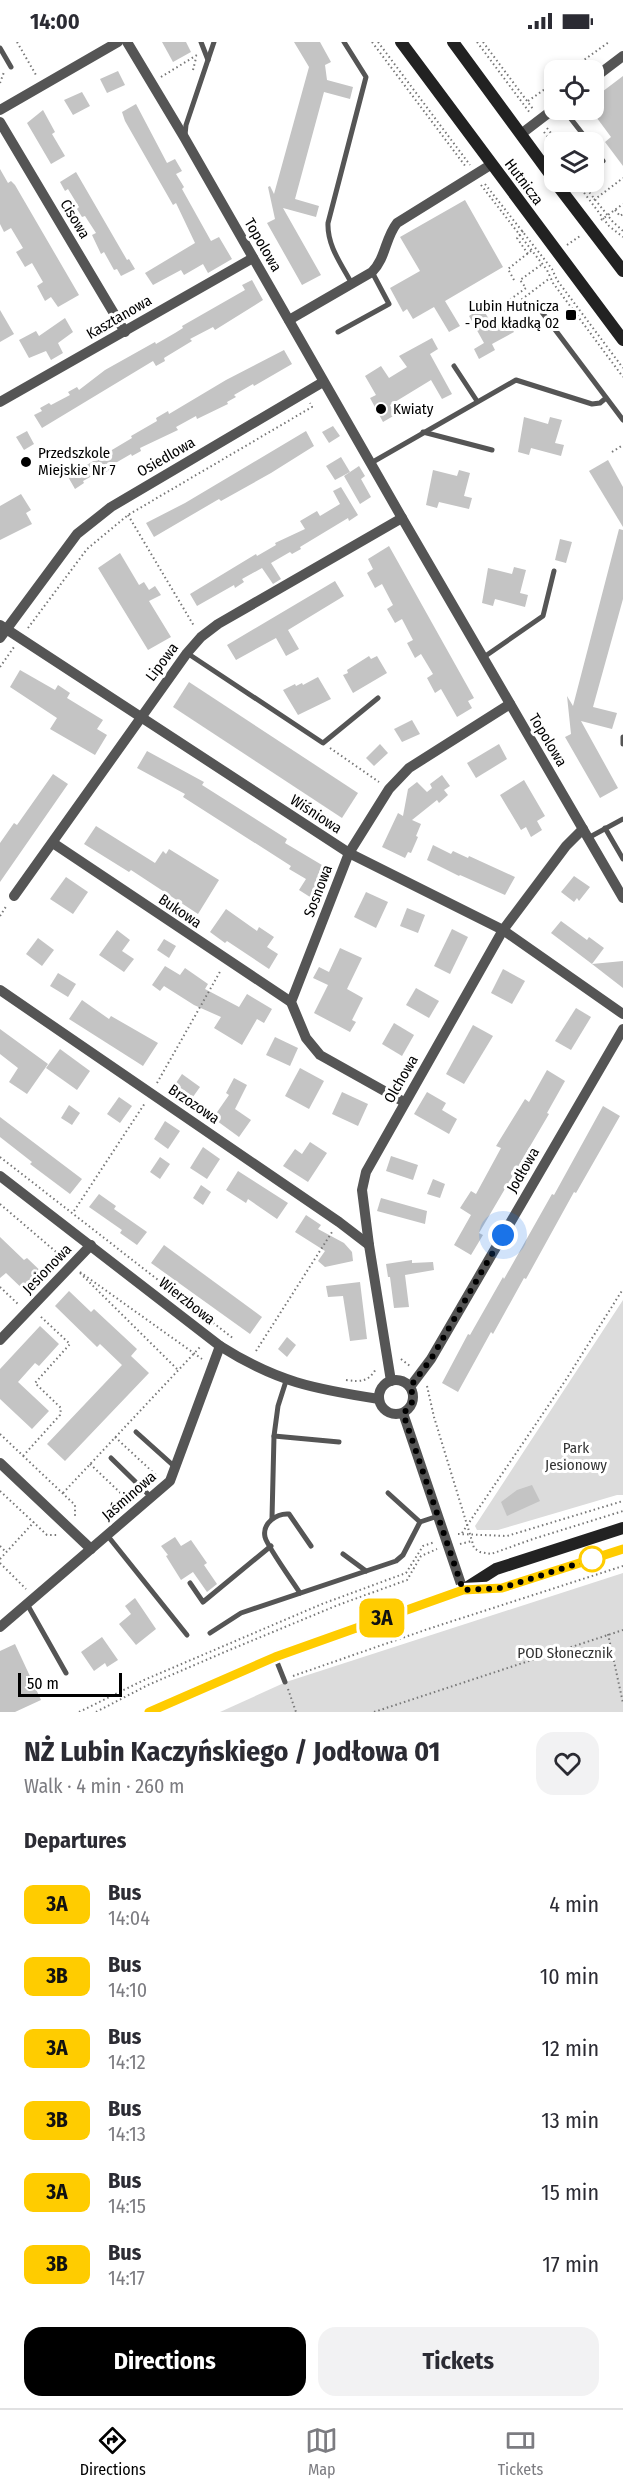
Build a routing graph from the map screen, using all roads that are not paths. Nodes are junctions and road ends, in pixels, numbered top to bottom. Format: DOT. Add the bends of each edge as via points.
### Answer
graph roads {
  1 [pos="118,42"];
  2 [pos="127,42"];
  3 [pos="201,42"];
  4 [pos="214,42"];
  5 [pos="344,42"];
  6 [pos="401,42"];
  7 [pos="453,42"];
  8 [pos="0,48"];
  9 [pos="623,56"];
  10 [pos="208,61"];
  11 [pos="11,67"];
  12 [pos="604,70"];
  13 [pos="0,110"];
  14 [pos="544,116"];
  15 [pos="572,120"];
  16 [pos="0,122"];
  17 [pos="581,132"];
  18 [pos="521,134"];
  19 [pos="184,137"];
  20 [pos="492,164"];
  21 [pos="544,166"];
  22 [pos="563,192"];
  23 [pos="253,258"];
  24 [pos="623,271"];
  25 [pos="372,272"];
  26 [pos="352,284"];
  27 [pos="541,311"];
  28 [pos="289,320"];
  29 [pos="125,332"];
  30 [pos="338,332"];
  31 [pos="623,340"];
  32 [pos="453,366"];
  33 [pos="323,382"];
  34 [pos="2,397"];
  35 [pos="606,398"];
  36 [pos="477,401"];
  37 [pos="623,420"];
  38 [pos="423,432"];
  39 [pos="492,450"];
  40 [pos="371,463"];
  41 [pos="402,518"];
  42 [pos="554,571"];
  43 [pos="2,631"];
  44 [pos="187,653"];
  45 [pos="484,657"];
  46 [pos="378,698"];
  47 [pos="510,704"];
  48 [pos="140,717"];
  49 [pos="623,737"];
  50 [pos="623,744"];
  51 [pos="623,819"];
  52 [pos="605,828"];
  53 [pos="586,833"];
  54 [pos="53,843"];
  55 [pos="349,853"];
  56 [pos="623,859"];
  57 [pos="14,896"];
  58 [pos="623,898"];
  59 [pos="503,930"];
  60 [pos="0,990"];
  61 [pos="291,1002"];
  62 [pos="623,1014"];
  63 [pos="623,1029"];
  64 [pos="404,1102"];
  65 [pos="0,1176"];
  66 [pos="91,1245"];
  67 [pos="369,1245"];
  68 [pos="0,1340"];
  69 [pos="220,1346"];
  70 [pos="286,1381"];
  71 [pos="391,1381"];
  72 [pos="410,1387"];
  73 [pos="379,1399"];
  74 [pos="403,1413"];
  75 [pos="136,1432"];
  76 [pos="274,1436"];
  77 [pos="339,1442"];
  78 [pos="111,1458"];
  79 [pos="0,1463"];
  80 [pos="175,1467"];
  81 [pos="388,1493"];
  82 [pos="151,1497"];
  83 [pos="439,1516"];
  84 [pos="272,1518"];
  85 [pos="420,1522"];
  86 [pos="623,1528"];
  87 [pos="107,1536"];
  88 [pos="271,1546"];
  89 [pos="311,1546"];
  90 [pos="92,1549"];
  91 [pos="623,1549"];
  92 [pos="343,1554"];
  93 [pos="366,1571"];
  94 [pos="190,1582"];
  95 [pos="463,1590"];
  96 [pos="300,1593"];
  97 [pos="27,1604"];
  98 [pos="0,1627"];
  99 [pos="210,1633"];
  100 [pos="187,1635"];
  101 [pos="275,1657"];
  102 [pos="66,1672"];
  103 [pos="286,1683"];
  104 [pos="149,1712"];
  1 -- 13 [label="street"];
  2 -- 19 [label="street, Topolowa"];
  3 -- 10 [label="lane"];
  4 -- 10 [label="lane"];
  5 -- 26 [label="lane" via="366,77 328,234"];
  6 -- 20 [label="main road, Hutnicza"];
  7 -- 18 [label="main road, Hutnicza"];
  8 -- 11 [label="lane"];
  9 -- 12 [label="street"];
  10 -- 19 [label="lane"];
  14 -- 18 [label="street"];
  15 -- 17 [label="lane"];
  16 -- 29 [label="street, Cisowa"];
  18 -- 21 [label="main road, Hutnicza"];
  19 -- 23 [label="street, Topolowa"];
  20 -- 25 [label="street" via="397,223 379,265"];
  20 -- 31 [label="main road, Hutnicza"];
  22 -- 24 [label="main road, Hutnicza"];
  23 -- 28 [label="street, Topolowa"];
  23 -- 29 [label="street, Kasztanowa"];
  25 -- 26 [label="street"];
  25 -- 30 [label="lane" via="389,304"];
  26 -- 28 [label="street"];
  27 -- 35 [label="lane"];
  28 -- 33 [label="street, Topolowa"];
  29 -- 34 [label="street, Kasztanowa"];
  32 -- 36 [label="lane"];
  33 -- 40 [label="street, Topolowa"];
  33 -- 43 [label="street, Osiedlowa" via="111,507 77,534"];
  35 -- 36 [label="lane" via="592,404 516,381"];
  35 -- 37 [label="lane"];
  36 -- 38 [label="lane"];
  38 -- 39 [label="lane"];
  38 -- 40 [label="lane"];
  40 -- 41 [label="street, Topolowa"];
  41 -- 44 [label="street, Lipowa" via="218,624"];
  41 -- 45 [label="street, Topolowa"];
  42 -- 45 [label="lane" via="543,616"];
  43 -- 48 [label="street, Wiśniowa"];
  44 -- 46 [label="lane" via="323,743"];
  44 -- 48 [label="street, Lipowa"];
  45 -- 47 [label="street, Topolowa"];
  47 -- 53 [label="street, Topolowa"];
  47 -- 55 [label="street, Sosnowa" via="409,768 388,789"];
  48 -- 54 [label="street, Lipowa"];
  48 -- 55 [label="street, Wiśniowa"];
  49 -- 50 [label="lane"];
  51 -- 52 [label="lane"];
  52 -- 53 [label="lane"];
  52 -- 56 [label="lane"];
  53 -- 58 [label="street, Topolowa"];
  53 -- 59 [label="street, Olchowa" via="566,846"];
  54 -- 57 [label="street, Lipowa"];
  54 -- 61 [label="street, Bukowa"];
  55 -- 59 [label="street, Wiśniowa"];
  55 -- 61 [label="street, Sosnowa"];
  59 -- 62 [label="street, Wiśniowa"];
  59 -- 64 [label="street, Olchowa"];
  60 -- 67 [label="street, Brzozowa"];
  61 -- 64 [label="street" via="306,1038 320,1055"];
  63 -- 72 [label="street, Jodłowa"];
  64 -- 67 [label="street, Olchowa" via="366,1172 362,1190"];
  65 -- 66 [label="street, Wierzbowa"];
  66 -- 68 [label="street, Jesionowa"];
  66 -- 69 [label="street, Wierzbowa"];
  67 -- 71 [label="street, Olchowa"];
  69 -- 70 [label="street, Wierzbowa"];
  69 -- 80 [label="street, Jaśminowa"];
  70 -- 73 [label="street, Wierzbowa"];
  70 -- 76 [label="lane"];
  71 -- 72 [label="street" via="398,1380"];
  71 -- 73 [label="street" via="382,1388"];
  72 -- 74 [label="street" via="413,1402"];
  73 -- 74 [label="street" via="390,1413"];
  74 -- 83 [label="street"];
  75 -- 80 [label="lane"];
  76 -- 77 [label="lane"];
  76 -- 84 [label="lane"];
  78 -- 82 [label="lane"];
  79 -- 90 [label="street"];
  80 -- 82 [label="street, Jaśminowa" via="170,1481"];
  81 -- 85 [label="lane"];
  82 -- 87 [label="street, Jaśminowa"];
  83 -- 85 [label="lane"];
  83 -- 95 [label="street"];
  84 -- 88 [label="lane" via="265,1531"];
  84 -- 89 [label="lane" via="285,1513 293,1517"];
  85 -- 93 [label="lane" via="403,1555"];
  86 -- 95 [label="main road" via="496,1569"];
  87 -- 90 [label="street, Jaśminowa"];
  87 -- 100 [label="lane"];
  88 -- 94 [label="lane" via="203,1602"];
  88 -- 96 [label="lane"];
  90 -- 97 [label="street, Jaśminowa"];
  91 -- 95 [label="main road" via="502,1588"];
  92 -- 93 [label="lane"];
  93 -- 96 [label="lane"];
  95 -- 101 [label="main road"];
  96 -- 99 [label="lane" via="241,1613"];
  97 -- 98 [label="street, Jaśminowa"];
  97 -- 102 [label="lane"];
  101 -- 103 [label="lane"];
  101 -- 104 [label="main road"];
}
